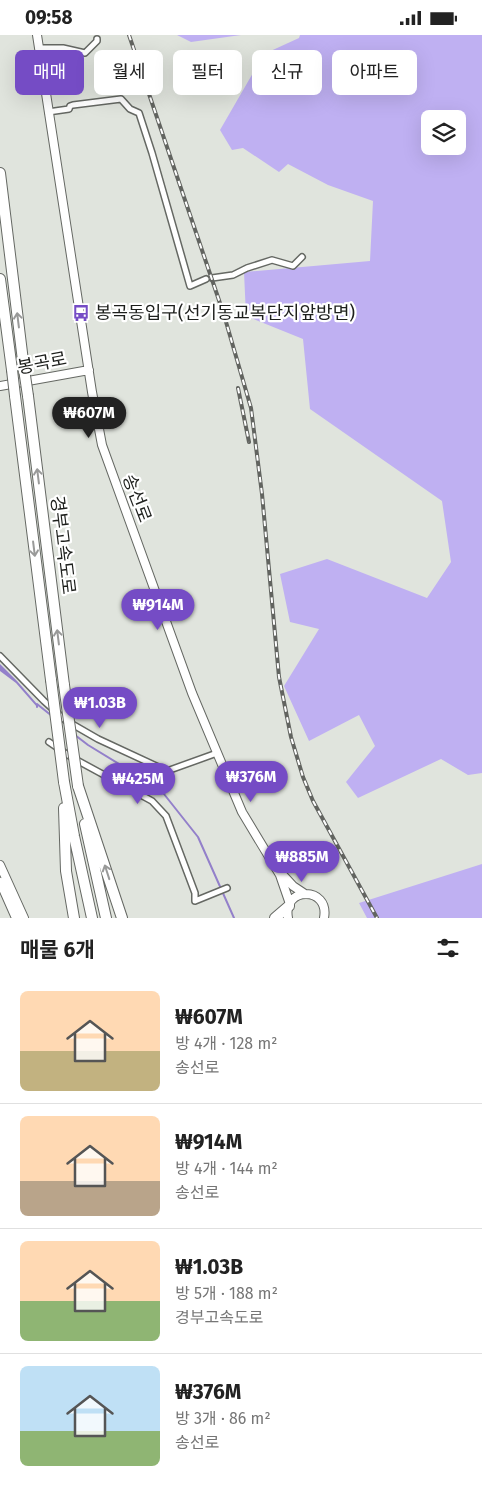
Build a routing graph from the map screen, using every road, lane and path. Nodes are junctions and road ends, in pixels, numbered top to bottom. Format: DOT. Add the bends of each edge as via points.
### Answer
graph roads {
  1 [pos="37,35"];
  2 [pos="97,39"];
  3 [pos="39,47"];
  4 [pos="48,112"];
  5 [pos="0,173"];
  6 [pos="302,257"];
  7 [pos="0,279"];
  8 [pos="89,370"];
  9 [pos="0,387"];
  10 [pos="0,656"];
  11 [pos="50,742"];
  12 [pos="217,753"];
  13 [pos="64,782"];
  14 [pos="78,786"];
  15 [pos="271,859"];
  16 [pos="0,865"];
  17 [pos="0,882"];
  18 [pos="227,888"];
  19 [pos="305,894"];
  20 [pos="289,905"];
  21 [pos="16,918"];
  22 [pos="24,918"];
  23 [pos="74,918"];
  24 [pos="92,918"];
  25 [pos="106,918"];
  26 [pos="122,918"];
  27 [pos="275,918"];
  28 [pos="288,918"];
  29 [pos="324,918"];
  1 -- 3 [label="street, 송선로"];
  2 -- 3 [label="street" via="85,53"];
  3 -- 4 [label="street, 송선로"];
  4 -- 6 [label="street" via="69,109 73,105 121,99 139,113 190,286 272,260 293,266"];
  4 -- 8 [label="street, 송선로"];
  14 -- 5 [label="highway, 경부고속도로, one-way, bridge"];
  7 -- 13 [label="highway, 경부고속도로, one-way, bridge"];
  8 -- 9 [label="street, 봉곡로"];
  8 -- 12 [label="street, 송선로" via="102,445"];
  10 -- 12 [label="street" via="65,720 167,771"];
  11 -- 18 [label="street" via="152,801 166,816 195,893 195,901"];
  12 -- 15 [label="street, 송선로" via="242,812"];
  13 -- 23 [label="highway" via="65,864"];
  13 -- 24 [label="highway, 경부고속도로"];
  14 -- 25 [label="highway, 경부고속도로"];
  26 -- 14 [label="highway, one-way"];
  15 -- 19 [label="street" via="288,881"];
  15 -- 20 [label="street" via="280,875"];
  16 -- 22 [label="street"];
  17 -- 21 [label="street"];
  19 -- 20 [label="street" via="296,897"];
  19 -- 29 [label="street" via="321,901 325,909"];
  20 -- 27 [label="highway"];
  20 -- 28 [label="street"];
}
